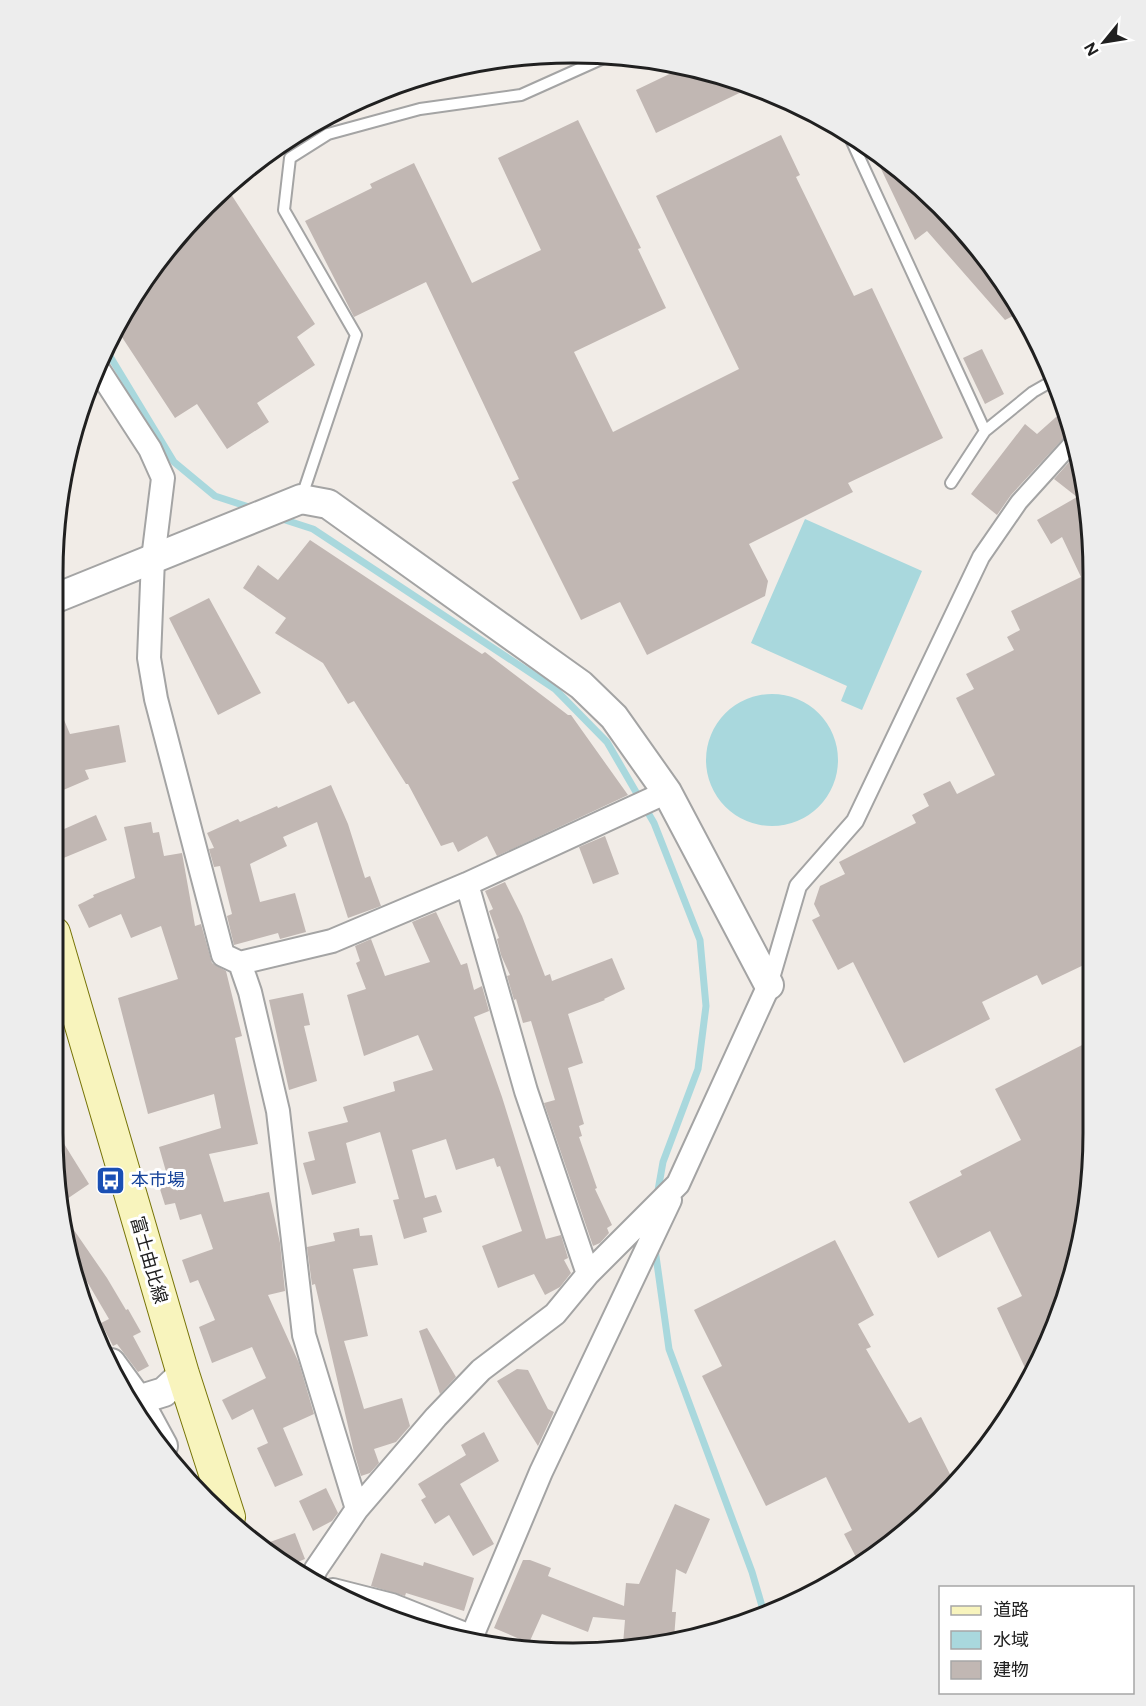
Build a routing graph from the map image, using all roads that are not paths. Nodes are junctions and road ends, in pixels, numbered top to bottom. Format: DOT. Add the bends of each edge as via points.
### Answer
graph roads {
  1 [pos="592,64"];
  2 [pos="855,148"];
  3 [pos="103,376"];
  4 [pos="1047,384"];
  5 [pos="985,431"];
  6 [pos="1068,448"];
  7 [pos="951,483"];
  8 [pos="293,503"];
  9 [pos="153,559"];
  10 [pos="63,595"];
  11 [pos="662,794"];
  12 [pos="467,884"];
  13 [pos="240,963"];
  14 [pos="63,967"];
  15 [pos="769,985"];
  16 [pos="671,1196"];
  17 [pos="588,1274"];
  18 [pos="183,1374"];
  19 [pos="138,1400"];
  20 [pos="225,1506"];
  21 [pos="357,1509"];
  22 [pos="314,1573"];
  23 [pos="365,1598"];
  24 [pos="452,1628"];
  25 [pos="476,1633"];
  1 -- 8 [label="lane" via="521,95 420,109 328,134 290,158 284,210 356,335"];
  2 -- 5 [label="lane"];
  3 -- 9 [label="street" via="150,449 163,478"];
  4 -- 5 [label="lane"];
  5 -- 7 [label="lane"];
  6 -- 15 [label="street" via="1018,502 981,557 855,821 798,886"];
  8 -- 9 [label="street"];
  8 -- 11 [label="street" via="328,504 581,685 614,717"];
  9 -- 10 [label="street"];
  9 -- 13 [label="street" via="149,658 156,699 223,955"];
  11 -- 12 [label="street"];
  11 -- 15 [label="street"];
  12 -- 13 [label="street" via="332,941"];
  12 -- 17 [label="street" via="526,1091"];
  13 -- 21 [label="street" via="278,1110 304,1335"];
  14 -- 18 [label="main road, 富士由比線"];
  15 -- 16 [label="street"];
  16 -- 17 [label="street"];
  16 -- 25 [label="street" via="541,1472"];
  17 -- 21 [label="street" via="555,1314 481,1370"];
  18 -- 19 [label="street" via="164,1392"];
  18 -- 20 [label="main road, 富士由比線"];
  21 -- 22 [label="street"];
  23 -- 24 [label="street"];
}
